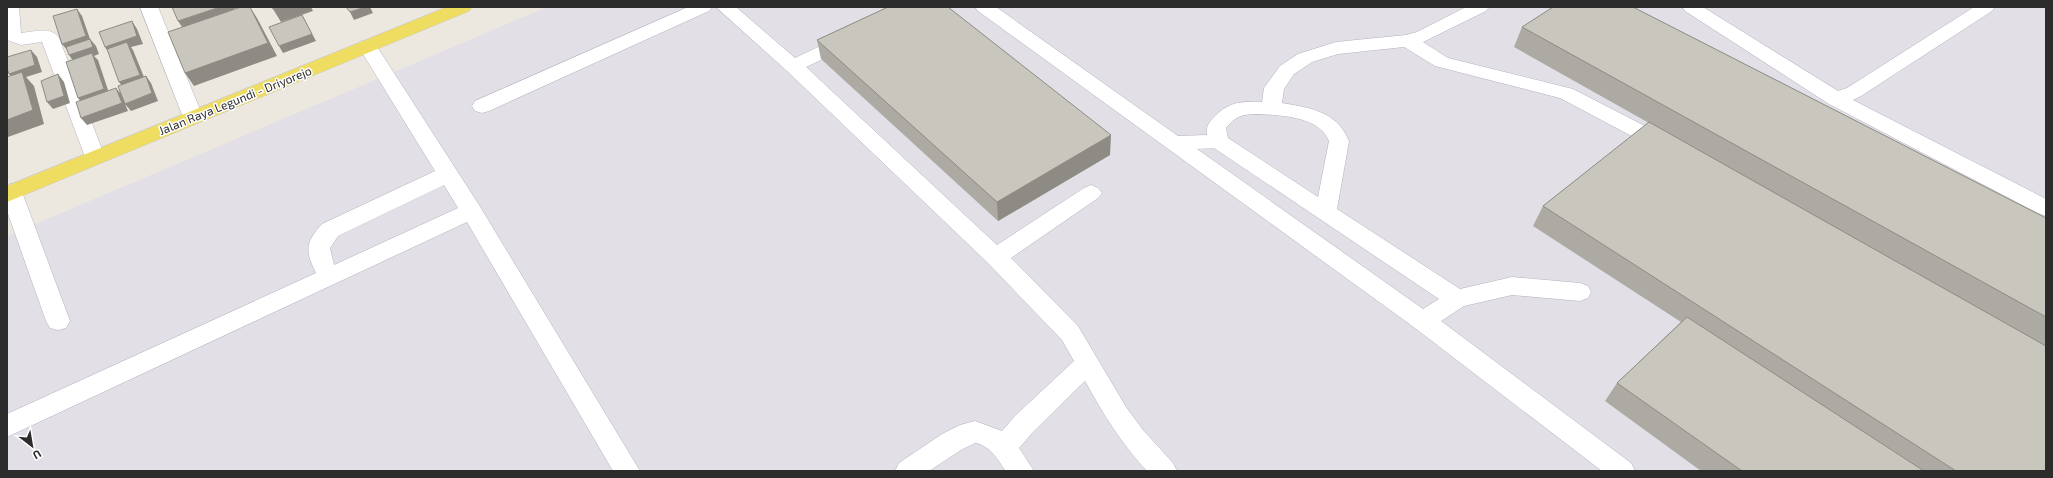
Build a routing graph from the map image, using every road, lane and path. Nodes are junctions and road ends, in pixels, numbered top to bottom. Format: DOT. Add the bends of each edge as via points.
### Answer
graph roads {
  1 [pos="10,7"];
  2 [pos="149,7"];
  3 [pos="463,7"];
  4 [pos="703,7"];
  5 [pos="725,7"];
  6 [pos="984,7"];
  7 [pos="1480,7"];
  8 [pos="1690,7"];
  9 [pos="1986,7"];
  10 [pos="863,32"];
  11 [pos="1407,41"];
  12 [pos="367,46"];
  13 [pos="793,66"];
  14 [pos="1836,100"];
  15 [pos="482,106"];
  16 [pos="1271,109"];
  17 [pos="193,117"];
  18 [pos="1218,141"];
  19 [pos="1172,143"];
  20 [pos="1683,155"];
  21 [pos="95,157"];
  22 [pos="448,174"];
  23 [pos="9,193"];
  24 [pos="1091,193"];
  25 [pos="2046,208"];
  26 [pos="471,211"];
  27 [pos="1326,211"];
  28 [pos="996,257"];
  29 [pos="329,277"];
  30 [pos="1580,292"];
  31 [pos="1457,299"];
  32 [pos="58,321"];
  33 [pos="1424,321"];
  34 [pos="1087,364"];
  35 [pos="7,426"];
  36 [pos="1004,447"];
  37 [pos="627,471"];
  38 [pos="908,471"];
  39 [pos="1020,471"];
  40 [pos="1164,471"];
  41 [pos="1622,471"];
  1 -- 21 [label="street" via="14,38 50,38"];
  2 -- 17 [label="street"];
  3 -- 12 [label="main road, Jalan Raya Legundi - Driyorejo"];
  4 -- 15 [label="street"];
  5 -- 13 [label="street"];
  6 -- 19 [label="street"];
  7 -- 11 [label="street" via="1424,36"];
  8 -- 14 [label="street"];
  9 -- 14 [label="street" via="1854,92"];
  10 -- 13 [label="street"];
  11 -- 16 [label="street" via="1336,48 1305,58 1287,70 1274,88"];
  11 -- 20 [label="street" via="1442,62 1566,93"];
  12 -- 17 [label="main road, Jalan Raya Legundi - Driyorejo"];
  12 -- 22 [label="street"];
  13 -- 28 [label="street"];
  14 -- 25 [label="street"];
  16 -- 18 [label="street" via="1250,107 1232,111 1216,127"];
  16 -- 27 [label="street" via="1315,117 1336,130 1339,141"];
  17 -- 21 [label="main road, Jalan Raya Legundi - Driyorejo"];
  18 -- 19 [label="street"];
  18 -- 27 [label="street"];
  19 -- 33 [label="street"];
  21 -- 23 [label="main road, Jalan Raya Legundi - Driyorejo"];
  22 -- 26 [label="street"];
  22 -- 29 [label="street" via="330,230 320,240 318,254"];
  23 -- 32 [label="street"];
  24 -- 28 [label="street"];
  26 -- 29 [label="street"];
  26 -- 37 [label="street"];
  27 -- 31 [label="street"];
  28 -- 34 [label="street" via="1070,333"];
  29 -- 35 [label="street"];
  30 -- 31 [label="street" via="1512,286"];
  31 -- 33 [label="street"];
  33 -- 41 [label="street"];
  34 -- 36 [label="street" via="1024,424"];
  34 -- 40 [label="street" via="1116,415"];
  36 -- 38 [label="street" via="990,436 974,432 963,434"];
  36 -- 39 [label="street"];
}
